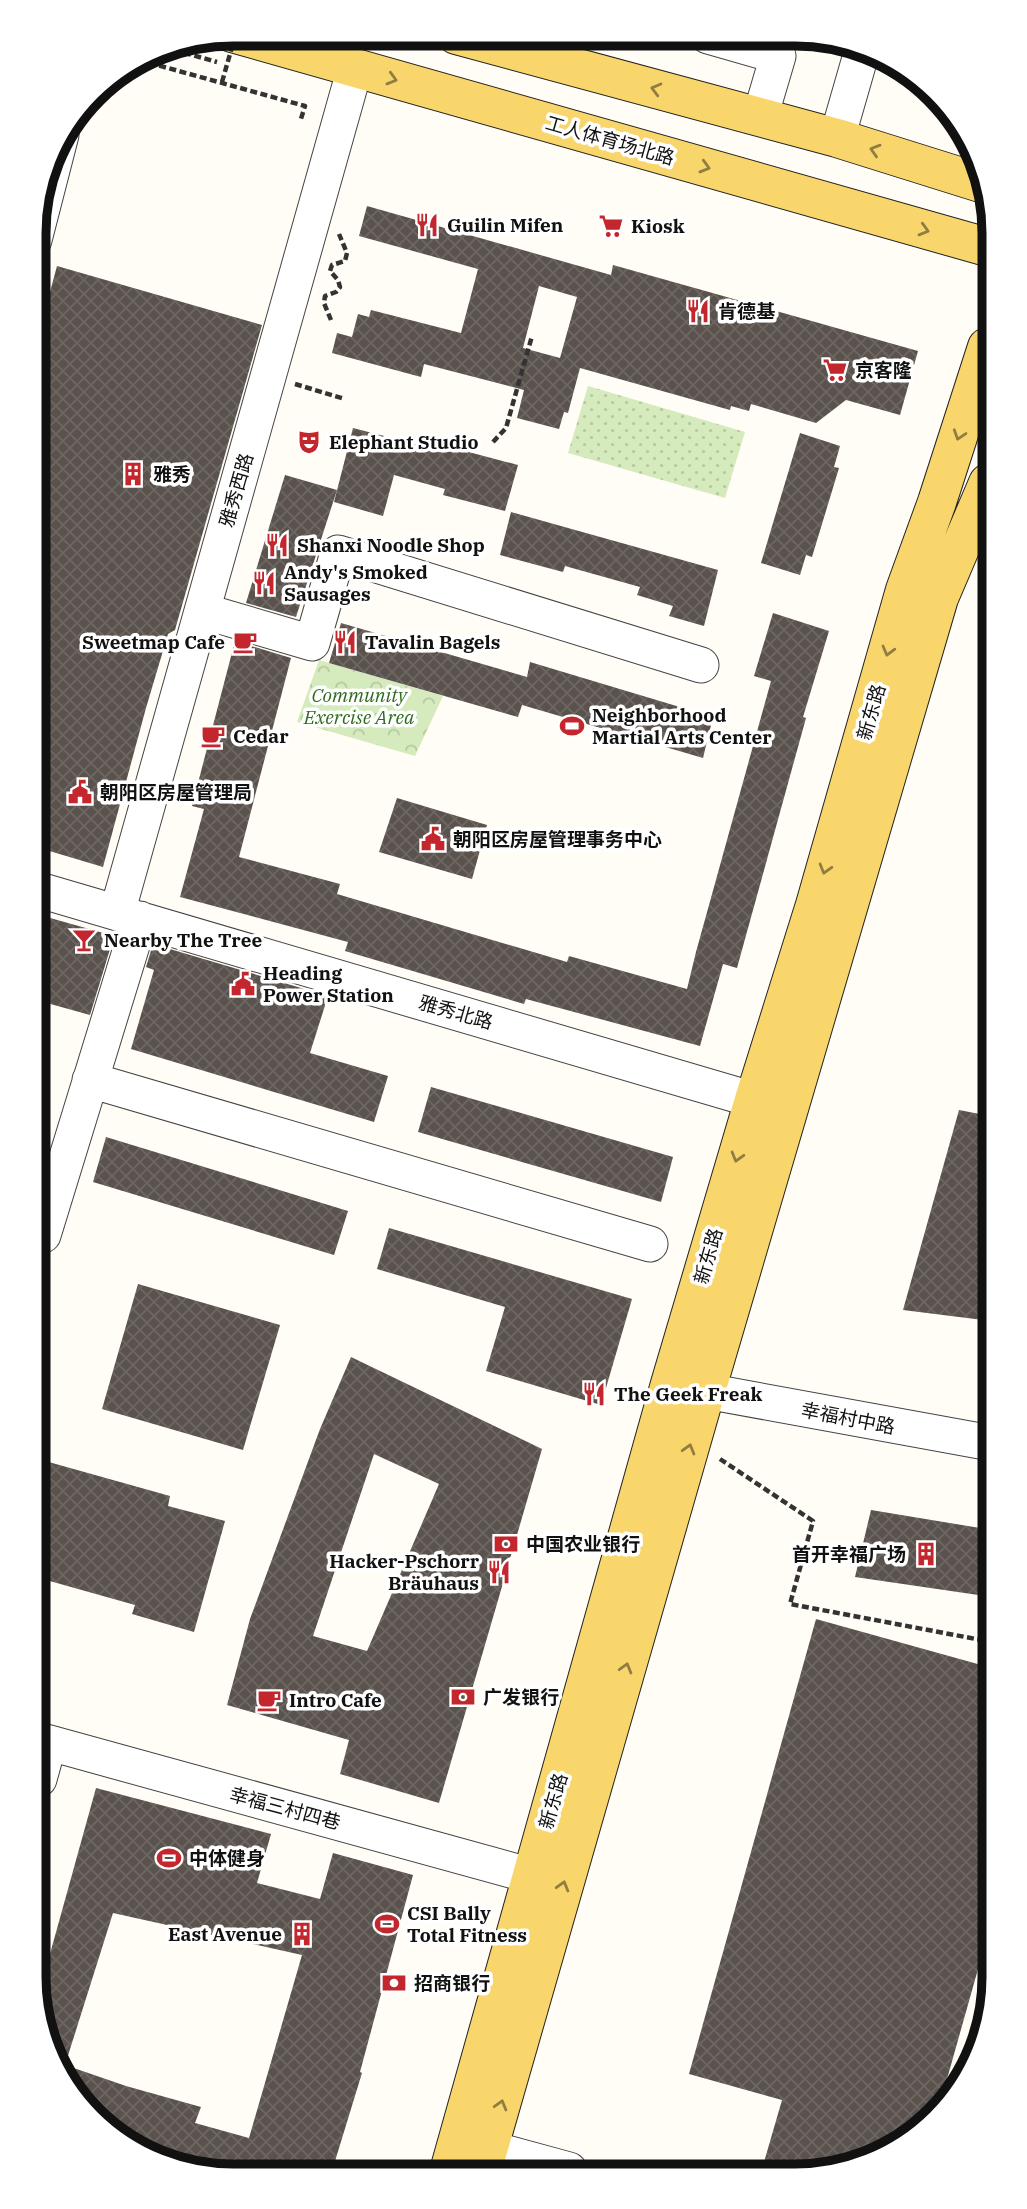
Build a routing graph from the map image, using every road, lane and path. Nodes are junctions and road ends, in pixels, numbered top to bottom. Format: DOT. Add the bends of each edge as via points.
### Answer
graph roads {
  1 [pos="231,46"];
  2 [pos="279,46"];
  3 [pos="506,46"];
  4 [pos="741,46"];
  5 [pos="860,58"];
  6 [pos="153,64"];
  7 [pos="355,68"];
  8 [pos="222,82"];
  9 [pos="760,117"];
  10 [pos="300,122"];
  11 [pos="837,138"];
  12 [pos="974,181"];
  13 [pos="340,229"];
  14 [pos="982,246"];
  15 [pos="331,320"];
  16 [pos="532,337"];
  17 [pos="982,363"];
  18 [pos="269,376"];
  19 [pos="345,399"];
  20 [pos="493,442"];
  21 [pos="982,497"];
  22 [pos="982,563"];
  23 [pos="939,598"];
  24 [pos="202,611"];
  25 [pos="701,665"];
  26 [pos="46,892"];
  27 [pos="129,916"];
  28 [pos="90,1080"];
  29 [pos="754,1100"];
  30 [pos="46,1225"];
  31 [pos="650,1244"];
  32 [pos="706,1391"];
  33 [pos="981,1441"];
  34 [pos="720,1459"];
  35 [pos="981,1640"];
  36 [pos="46,1742"];
  37 [pos="532,1876"];
  38 [pos="485,2159"];
  39 [pos="451,2164"];
  40 [pos="523,2164"];
  1 -- 8 [label="path, bridge"];
  2 -- 7 [label="main road, 工人体育场北路"];
  9 -- 3 [label="main road, one-way"];
  4 -- 9 [label="street" via="778,57"];
  5 -- 11 [label="street"];
  6 -- 8 [label="path"];
  7 -- 14 [label="main road, 工人体育场北路, one-way"];
  7 -- 18 [label="street, 雅秀西路"];
  8 -- 10 [label="path" via="305,106"];
  9 -- 11 [label="main road"];
  12 -- 11 [label="main road, one-way"];
  13 -- 15 [label="path" via="347,253 345,261 332,265 330,271 340,287 325,296"];
  16 -- 20 [label="path" via="506,428"];
  17 -- 29 [label="main road, 新东路, one-way" via="905,590"];
  18 -- 19 [label="path"];
  18 -- 24 [label="street, 雅秀西路"];
  21 -- 23 [label="main road, 新东路"];
  22 -- 23 [label="main road"];
  23 -- 32 [label="main road, 新东路"];
  24 -- 25 [label="street" via="312,643 338,553"];
  24 -- 27 [label="street, 雅秀西路"];
  26 -- 27 [label="street, 雅秀北路"];
  27 -- 28 [label="street, 雅秀西路"];
  27 -- 29 [label="street, 雅秀北路"];
  28 -- 30 [label="street, 雅秀西路"];
  28 -- 31 [label="street"];
  29 -- 37 [label="main road, 新东路, one-way"];
  32 -- 33 [label="street, 幸福村中路"];
  38 -- 32 [label="main road, 新东路, one-way"];
  34 -- 35 [label="path" via="813,1521 790,1604"];
  36 -- 37 [label="street, 幸福三村四巷"];
  37 -- 39 [label="main road, 新东路"];
  38 -- 40 [label="street"];
}
